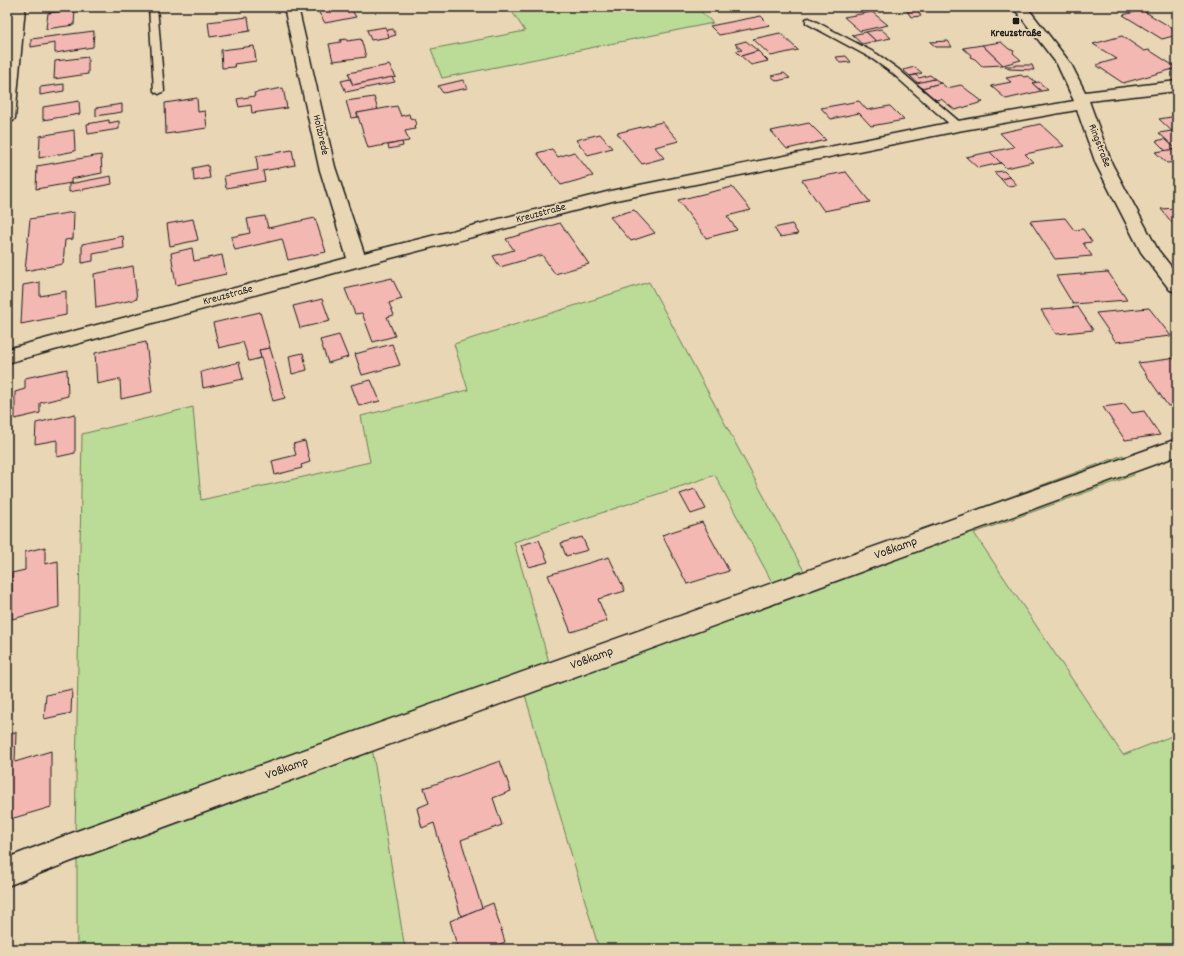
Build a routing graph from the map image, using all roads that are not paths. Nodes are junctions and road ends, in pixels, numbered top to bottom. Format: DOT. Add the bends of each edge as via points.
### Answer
graph roads {
  1 [pos="18,7"];
  2 [pos="153,7"];
  3 [pos="291,7"];
  4 [pos="1020,7"];
  5 [pos="809,21"];
  6 [pos="1177,86"];
  7 [pos="159,92"];
  8 [pos="1082,101"];
  9 [pos="7,118"];
  10 [pos="958,126"];
  11 [pos="357,261"];
  12 [pos="1177,286"];
  13 [pos="7,356"];
  14 [pos="1177,447"];
  15 [pos="7,872"];
  1 -- 9 [label="street"];
  2 -- 7 [label="lane"];
  3 -- 11 [label="street, Holzbrede" via="327,167"];
  4 -- 8 [label="street, Ringstraße" via="1064,64"];
  5 -- 10 [label="lane" via="874,56"];
  6 -- 8 [label="street, Kreuzstraße"];
  8 -- 10 [label="street, Kreuzstraße"];
  8 -- 12 [label="street, Ringstraße" via="1104,164 1150,252"];
  10 -- 11 [label="street, Kreuzstraße" via="615,194"];
  11 -- 13 [label="street, Kreuzstraße"];
  14 -- 15 [label="street, Voßkamp"];
}
